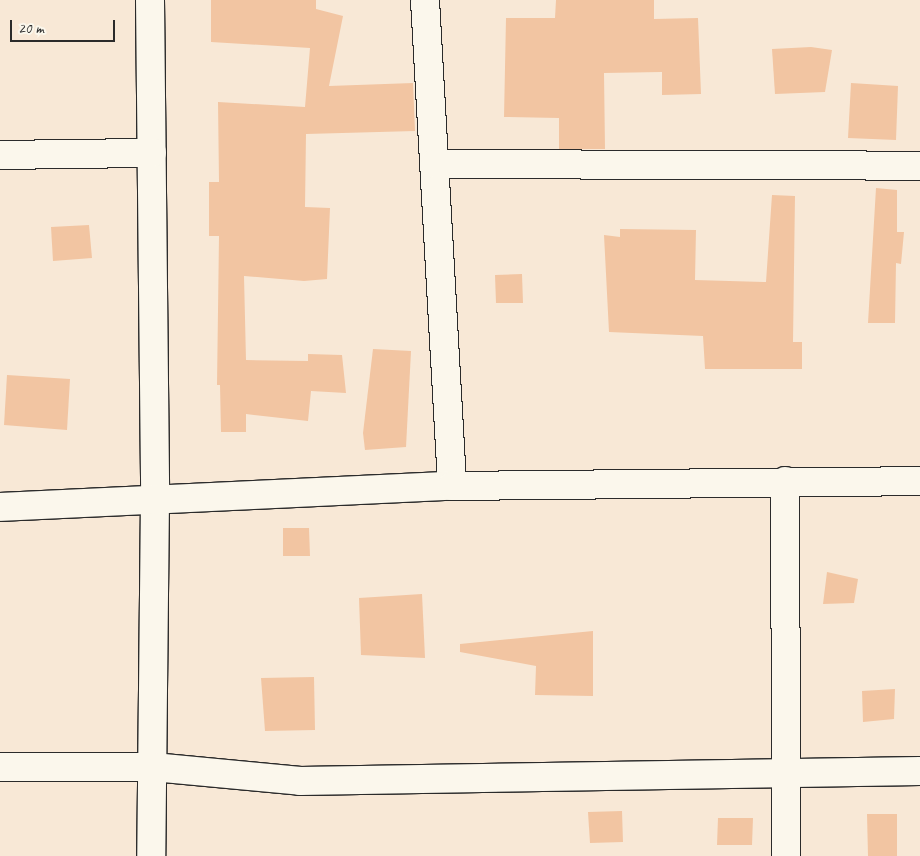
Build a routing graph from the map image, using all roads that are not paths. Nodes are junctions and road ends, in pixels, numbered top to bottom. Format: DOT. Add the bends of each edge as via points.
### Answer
graph roads {
  1 [pos="150,0"];
  2 [pos="425,0"];
  3 [pos="152,153"];
  4 [pos="0,155"];
  5 [pos="435,164"];
  6 [pos="920,166"];
  7 [pos="785,481"];
  8 [pos="920,481"];
  9 [pos="452,486"];
  10 [pos="155,500"];
  11 [pos="0,507"];
  12 [pos="0,767"];
  13 [pos="153,767"];
  14 [pos="920,771"];
  15 [pos="786,772"];
  16 [pos="151,856"];
  17 [pos="786,856"];
  1 -- 3 [label="street"];
  2 -- 5 [label="street"];
  3 -- 4 [label="street"];
  3 -- 10 [label="street"];
  5 -- 6 [label="street"];
  5 -- 9 [label="street"];
  7 -- 8 [label="street"];
  7 -- 9 [label="street"];
  7 -- 15 [label="street"];
  9 -- 10 [label="street"];
  10 -- 11 [label="street"];
  10 -- 13 [label="street"];
  12 -- 13 [label="street"];
  13 -- 15 [label="street" via="300,781"];
  13 -- 16 [label="street"];
  14 -- 15 [label="street"];
  15 -- 17 [label="street"];
}
